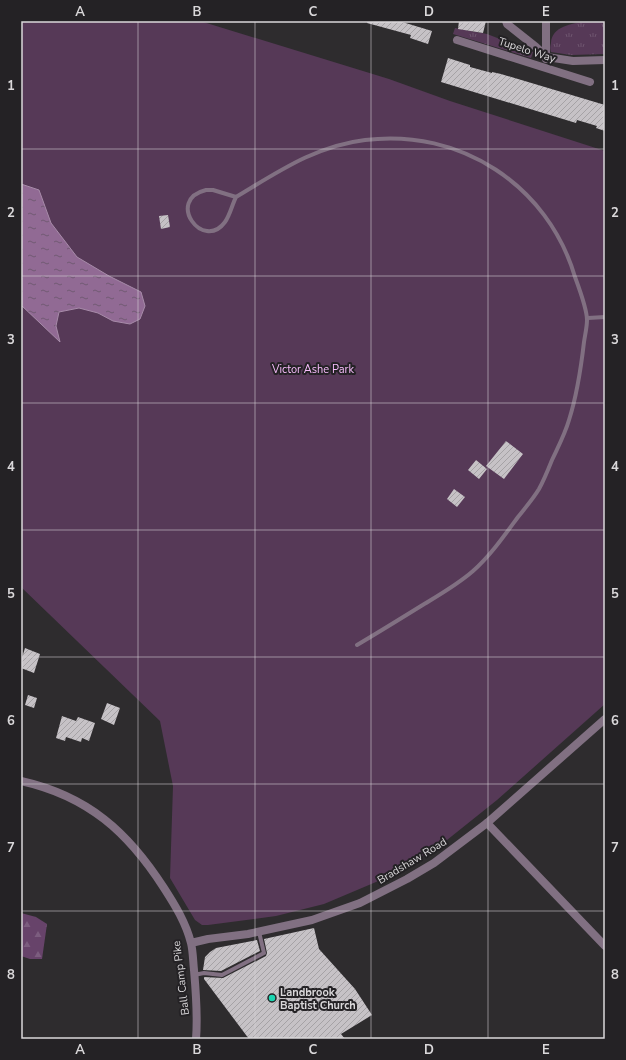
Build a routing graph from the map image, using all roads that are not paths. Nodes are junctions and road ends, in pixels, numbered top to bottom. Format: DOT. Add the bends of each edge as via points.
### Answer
graph roads {
  1 [pos="506,21"];
  2 [pos="546,21"];
  3 [pos="457,40"];
  4 [pos="546,57"];
  5 [pos="605,60"];
  6 [pos="544,68"];
  7 [pos="590,82"];
  8 [pos="236,197"];
  9 [pos="605,317"];
  10 [pos="588,318"];
  11 [pos="357,645"];
  12 [pos="605,720"];
  13 [pos="21,781"];
  14 [pos="487,823"];
  15 [pos="259,932"];
  16 [pos="191,943"];
  17 [pos="605,946"];
  18 [pos="194,975"];
  19 [pos="196,1039"];
  1 -- 4 [label="street"];
  2 -- 4 [label="street"];
  3 -- 6 [label="street, Tupelo Way"];
  4 -- 5 [label="street" via="573,62"];
  4 -- 6 [label="street"];
  6 -- 7 [label="street, Tupelo Way"];
  8 -- 8 [label="lane" via="213,190 200,191 190,200 190,220 200,229 214,230 225,223"];
  8 -- 10 [label="lane" via="289,164 341,144 363,140 418,140 457,151 475,158 508,178 541,210 561,240"];
  9 -- 10 [label="lane"];
  10 -- 11 [label="lane" via="582,363 569,421 540,488 496,546 473,571 446,591"];
  12 -- 14 [label="street, Bradshaw Road"];
  13 -- 16 [label="street, Ball Camp Pike" via="57,791 80,802 100,814 117,830 154,873 184,923"];
  14 -- 15 [label="street, Bradshaw Road" via="434,863 384,892 312,920"];
  14 -- 17 [label="street"];
  15 -- 16 [label="street, Bradshaw Road"];
  15 -- 18 [label="lane" via="264,953 222,975"];
  16 -- 18 [label="street, Ball Camp Pike"];
  18 -- 19 [label="street, Ball Camp Pike" via="197,1000"];
}
